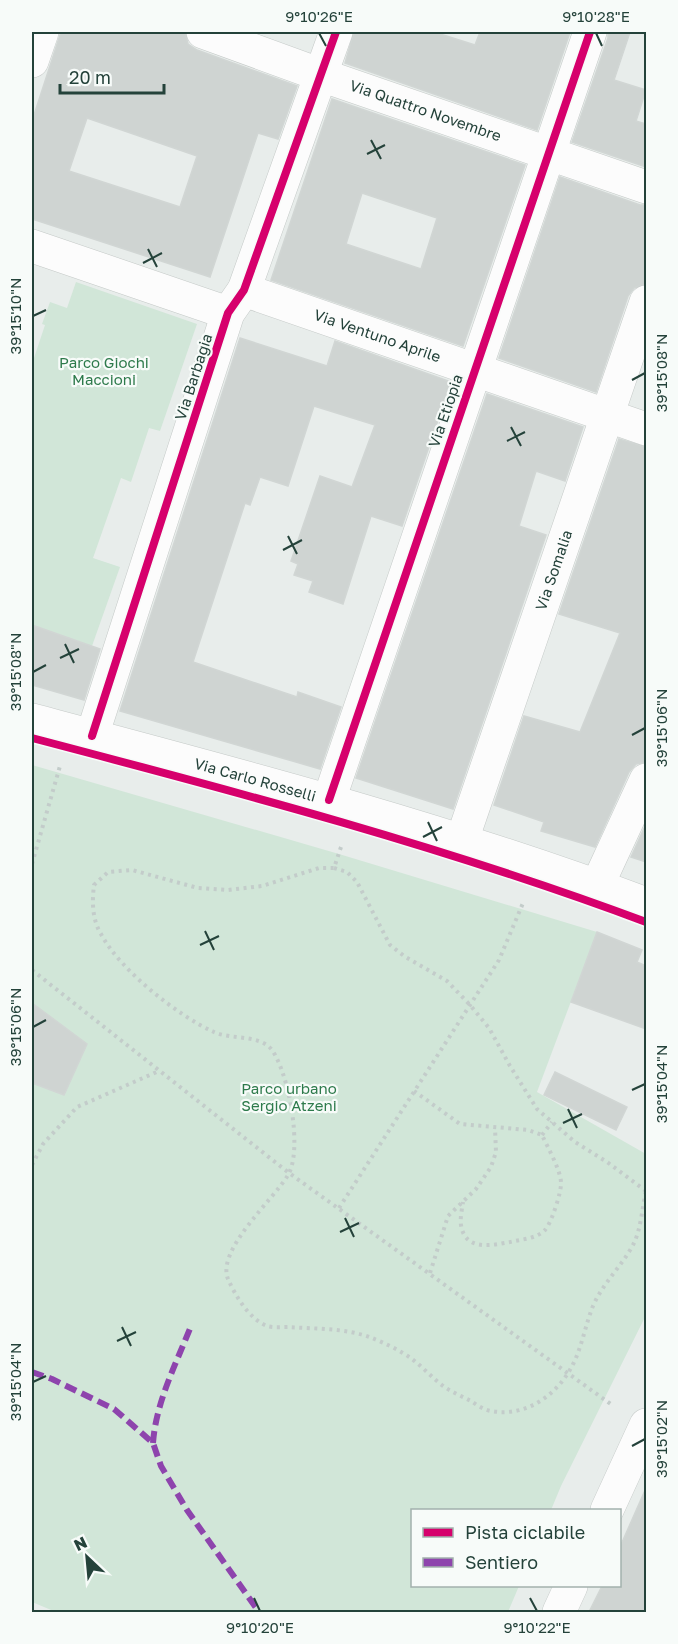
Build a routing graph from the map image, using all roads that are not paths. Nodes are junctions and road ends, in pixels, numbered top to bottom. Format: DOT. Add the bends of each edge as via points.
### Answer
graph roads {
  1 [pos="42,32"];
  2 [pos="203,32"];
  3 [pos="336,32"];
  4 [pos="590,32"];
  5 [pos="32,61"];
  6 [pos="321,75"];
  7 [pos="549,155"];
  8 [pos="646,188"];
  9 [pos="32,246"];
  10 [pos="236,302"];
  11 [pos="646,302"];
  12 [pos="474,370"];
  13 [pos="608,416"];
  14 [pos="646,429"];
  15 [pos="32,720"];
  16 [pos="92,736"];
  17 [pos="646,780"];
  18 [pos="329,800"];
  19 [pos="462,840"];
  20 [pos="597,886"];
  21 [pos="646,904"];
  22 [pos="646,1425"];
  23 [pos="640,1457"];
  24 [pos="608,1509"];
  25 [pos="571,1587"];
  26 [pos="559,1612"];
  1 -- 5 [label="street"];
  2 -- 6 [label="street, Via Quattro Novembre"];
  3 -- 6 [label="street, Via Barbagia"];
  4 -- 7 [label="street, Via Etiopia"];
  6 -- 7 [label="street, Via Quattro Novembre"];
  6 -- 10 [label="street, Via Barbagia"];
  7 -- 8 [label="street, Via Quattro Novembre"];
  7 -- 12 [label="street, Via Etiopia"];
  9 -- 10 [label="street, Via Ventuno Aprile"];
  10 -- 12 [label="street, Via Ventuno Aprile"];
  10 -- 16 [label="street, Via Barbagia"];
  11 -- 13 [label="street, Via Somalia"];
  12 -- 13 [label="street, Via Ventuno Aprile"];
  12 -- 18 [label="street, Via Etiopia"];
  13 -- 14 [label="street, Via Ventuno Aprile"];
  13 -- 19 [label="street, Via Somalia"];
  15 -- 16 [label="street, Via Carlo Rosselli"];
  16 -- 18 [label="street, Via Carlo Rosselli"];
  17 -- 20 [label="street"];
  18 -- 19 [label="street, Via Carlo Rosselli"];
  19 -- 20 [label="street, Via Carlo Rosselli"];
  20 -- 21 [label="street, Via Carlo Rosselli"];
  22 -- 23 [label="street"];
  23 -- 24 [label="street"];
  25 -- 26 [label="street"];
}
